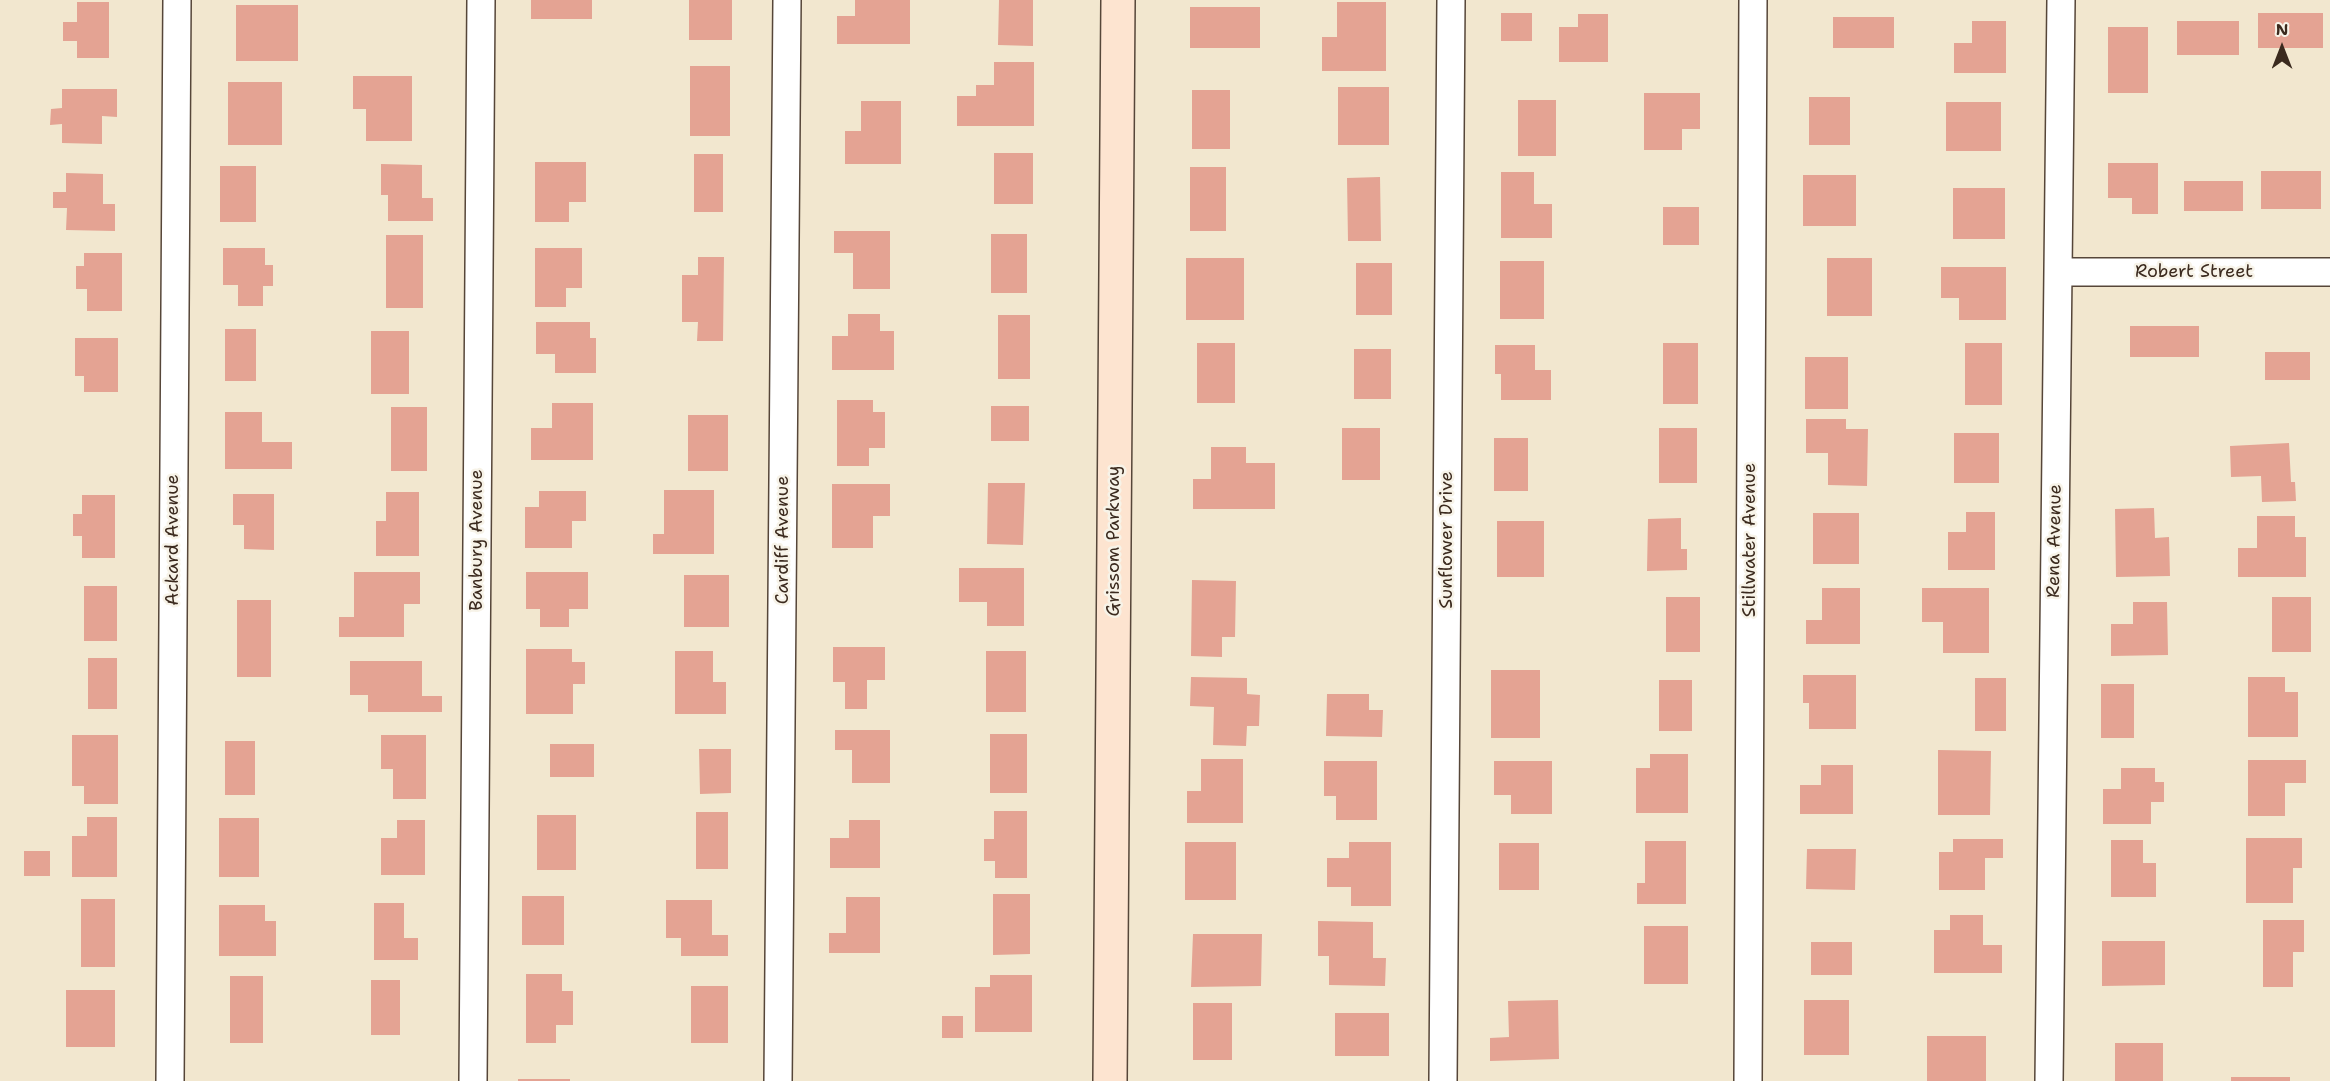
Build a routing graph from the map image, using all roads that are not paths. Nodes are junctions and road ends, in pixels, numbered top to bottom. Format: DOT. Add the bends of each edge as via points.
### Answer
graph roads {
  1 [pos="177,0"];
  2 [pos="481,0"];
  3 [pos="787,0"];
  4 [pos="1118,0"];
  5 [pos="1451,0"];
  6 [pos="1753,0"];
  7 [pos="2061,0"];
  8 [pos="2058,272"];
  9 [pos="2330,272"];
  10 [pos="170,1081"];
  11 [pos="473,1081"];
  12 [pos="778,1081"];
  13 [pos="1110,1081"];
  14 [pos="1443,1081"];
  15 [pos="1748,1081"];
  16 [pos="2049,1081"];
  1 -- 10 [label="street, Ackard Avenue"];
  2 -- 11 [label="street, Banbury Avenue"];
  3 -- 12 [label="street, Cardiff Avenue"];
  4 -- 13 [label="main road, Grissom Parkway"];
  5 -- 14 [label="street, Sunflower Drive"];
  6 -- 15 [label="street, Stillwater Avenue"];
  7 -- 8 [label="street, Rena Avenue"];
  8 -- 9 [label="street, Robert Street"];
  8 -- 16 [label="street, Rena Avenue"];
}
